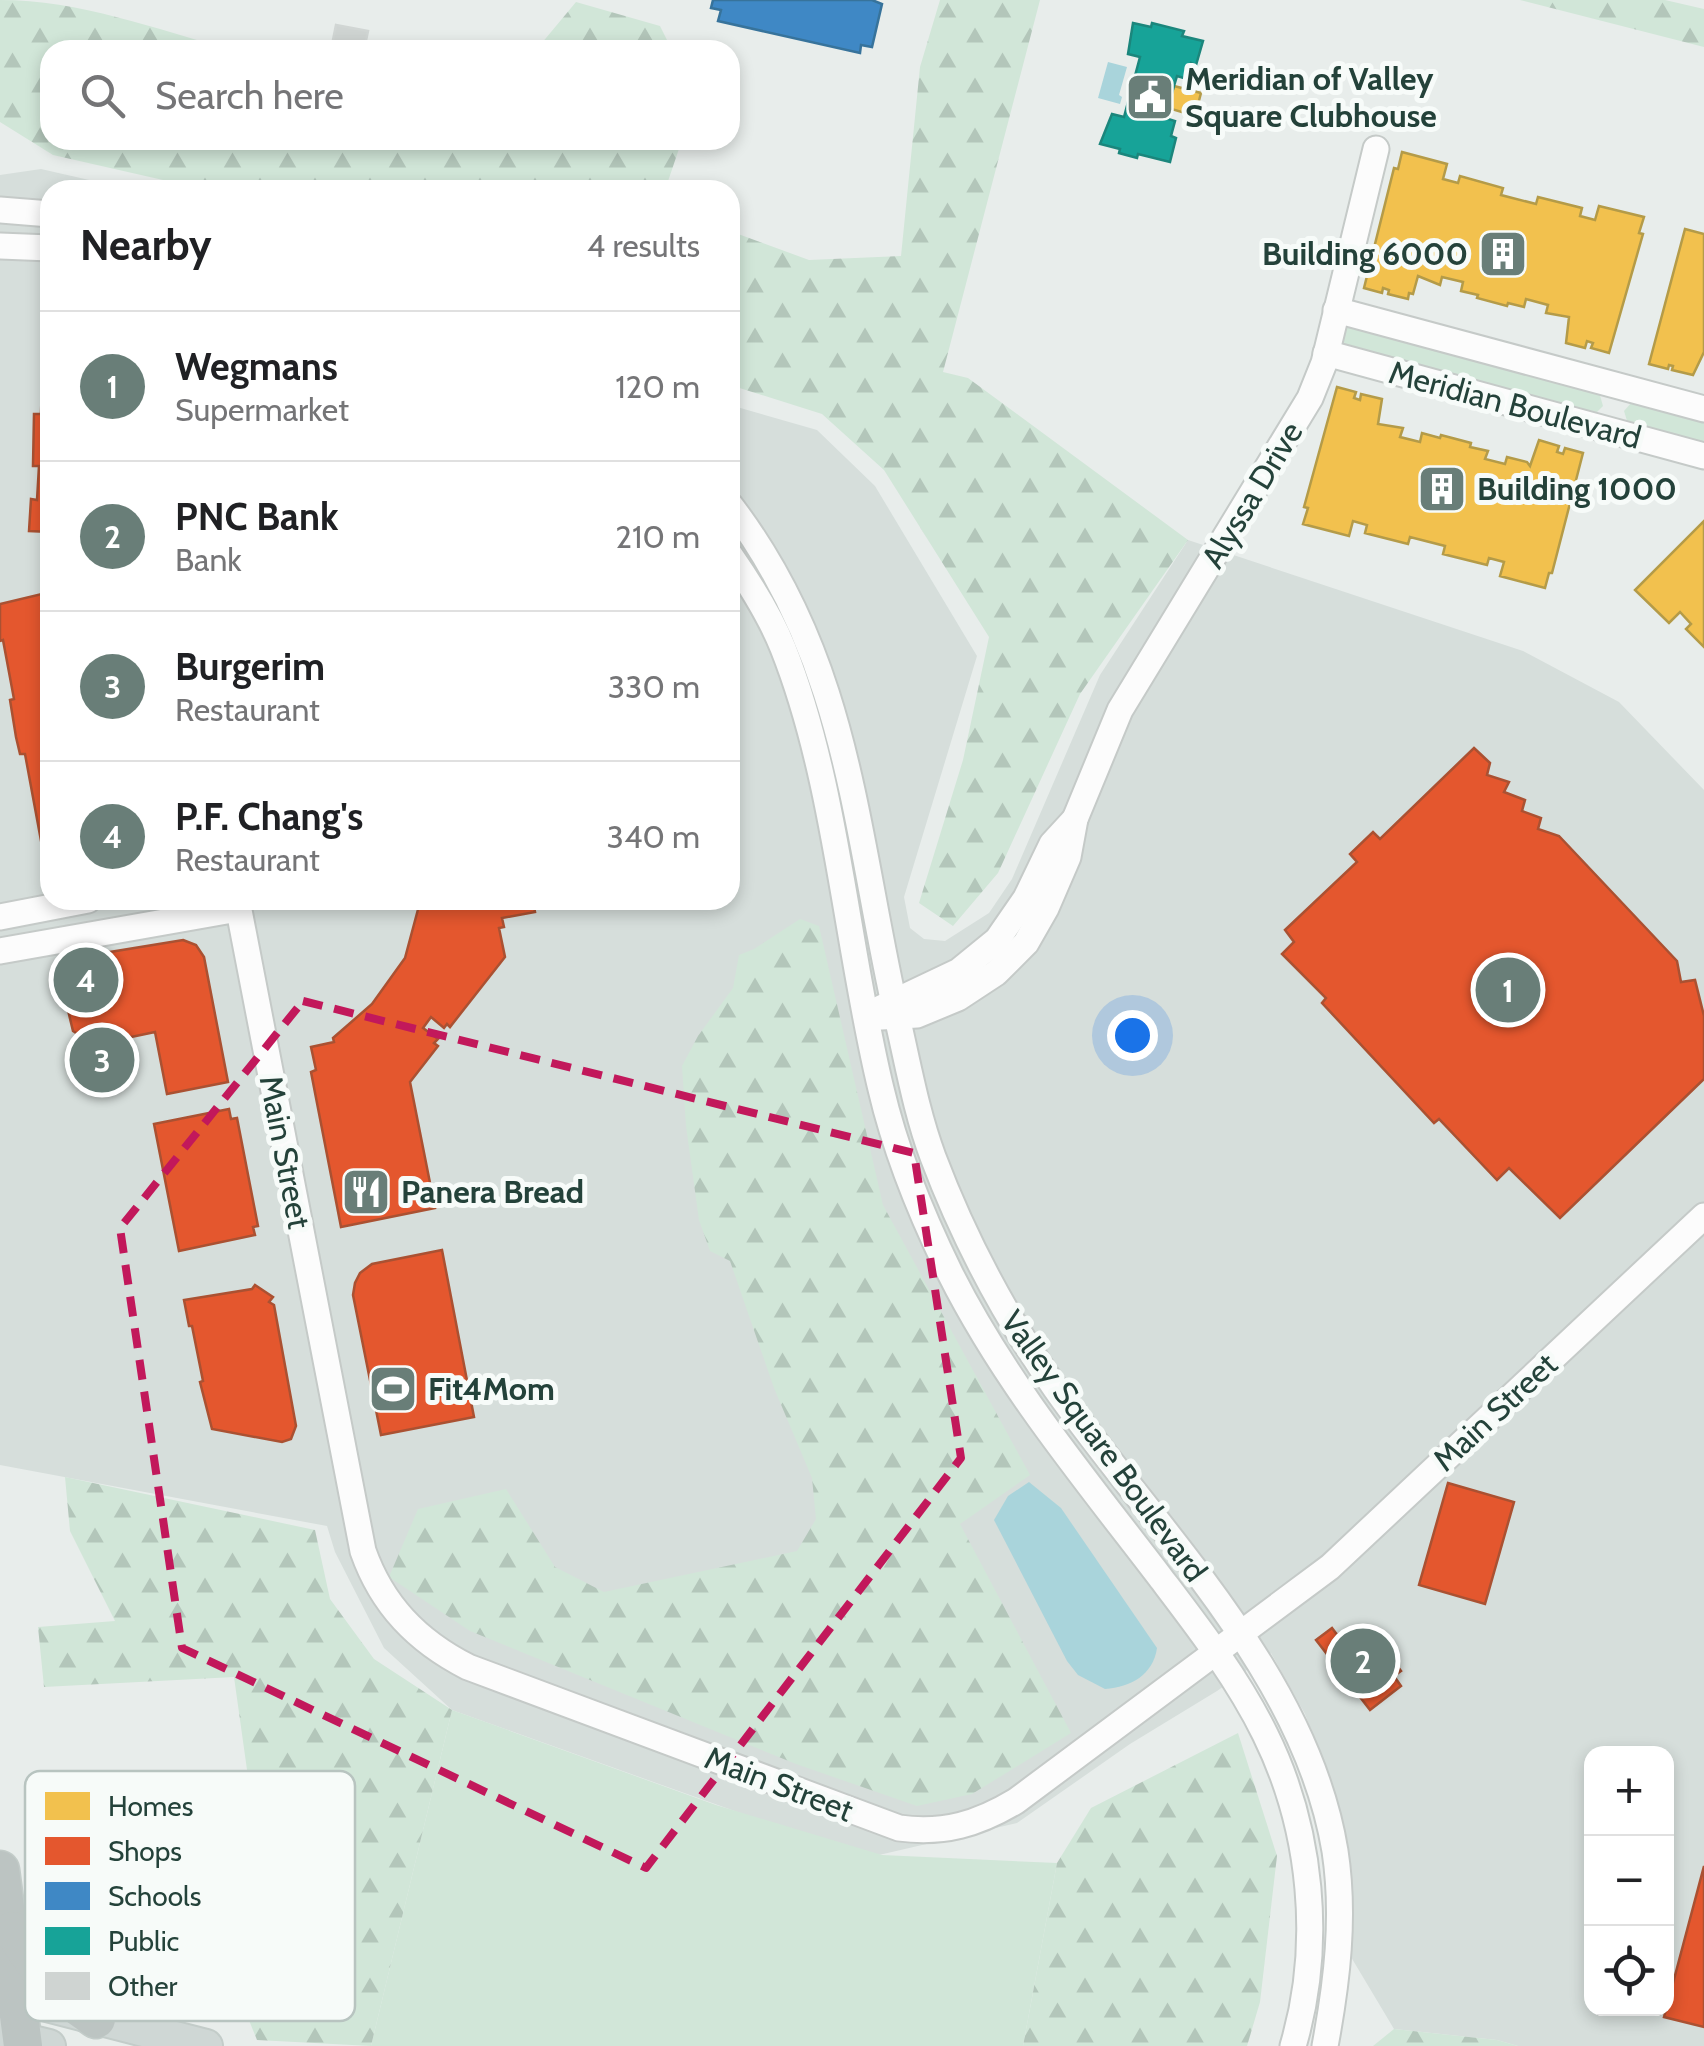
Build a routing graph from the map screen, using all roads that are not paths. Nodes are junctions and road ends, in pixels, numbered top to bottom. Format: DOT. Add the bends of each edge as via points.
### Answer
graph roads {
  1 [pos="1376,148"];
  2 [pos="0,210"];
  3 [pos="40,213"];
  4 [pos="0,246"];
  5 [pos="40,248"];
  6 [pos="1336,310"];
  7 [pos="1326,353"];
  8 [pos="1704,409"];
  9 [pos="1704,456"];
  10 [pos="740,520"];
  11 [pos="740,571"];
  12 [pos="40,909"];
  13 [pos="208,910"];
  14 [pos="239,910"];
  15 [pos="0,917"];
  16 [pos="0,952"];
  17 [pos="895,1009"];
  18 [pos="866,1017"];
  19 [pos="1704,1216"];
  20 [pos="1239,1635"];
  21 [pos="1215,1652"];
  22 [pos="0,1870"];
  23 [pos="7,1922"];
  24 [pos="25,1948"];
  25 [pos="8,1994"];
  26 [pos="108,2021"];
  27 [pos="24,2041"];
  28 [pos="206,2046"];
  29 [pos="1292,2046"];
  30 [pos="1325,2046"];
  1 -- 6 [label="street, Alyssa Drive"];
  2 -- 3 [label="street"];
  4 -- 5 [label="street"];
  6 -- 7 [label="street, Alyssa Drive"];
  6 -- 8 [label="street, Meridian Boulevard"];
  7 -- 9 [label="street, Meridian Boulevard"];
  7 -- 17 [label="street, Alyssa Drive" via="1299,418 1120,710 1075,820 1068,857 1026,942 971,990 917,1014"];
  10 -- 17 [label="street, Valley Square Boulevard" via="778,576 823,675"];
  11 -- 18 [label="street, Valley Square Boulevard" via="775,629 802,708"];
  12 -- 15 [label="street"];
  13 -- 16 [label="street"];
  14 -- 21 [label="street, Main Street" via="363,1551 393,1610 427,1643 486,1674 920,1831 966,1826 1003,1810"];
  17 -- 18 [label="street, Alyssa Drive"];
  17 -- 20 [label="street, Valley Square Boulevard" via="932,1154 1012,1323"];
  18 -- 21 [label="street, Valley Square Boulevard" via="910,1184 967,1304 1026,1398"];
  19 -- 20 [label="street, Main Street" via="1330,1566"];
  20 -- 21 [label="street, Main Street"];
  20 -- 30 [label="street, Valley Square Boulevard" via="1290,1717 1335,1852 1340,1929"];
  21 -- 29 [label="street, Valley Square Boulevard" via="1266,1738 1296,1814 1309,1938"];
  22 -- 23 [label="highway"];
  23 -- 24 [label="highway"];
  23 -- 25 [label="highway"];
  25 -- 27 [label="highway"];
  26 -- 28 [label="main road"];
}
